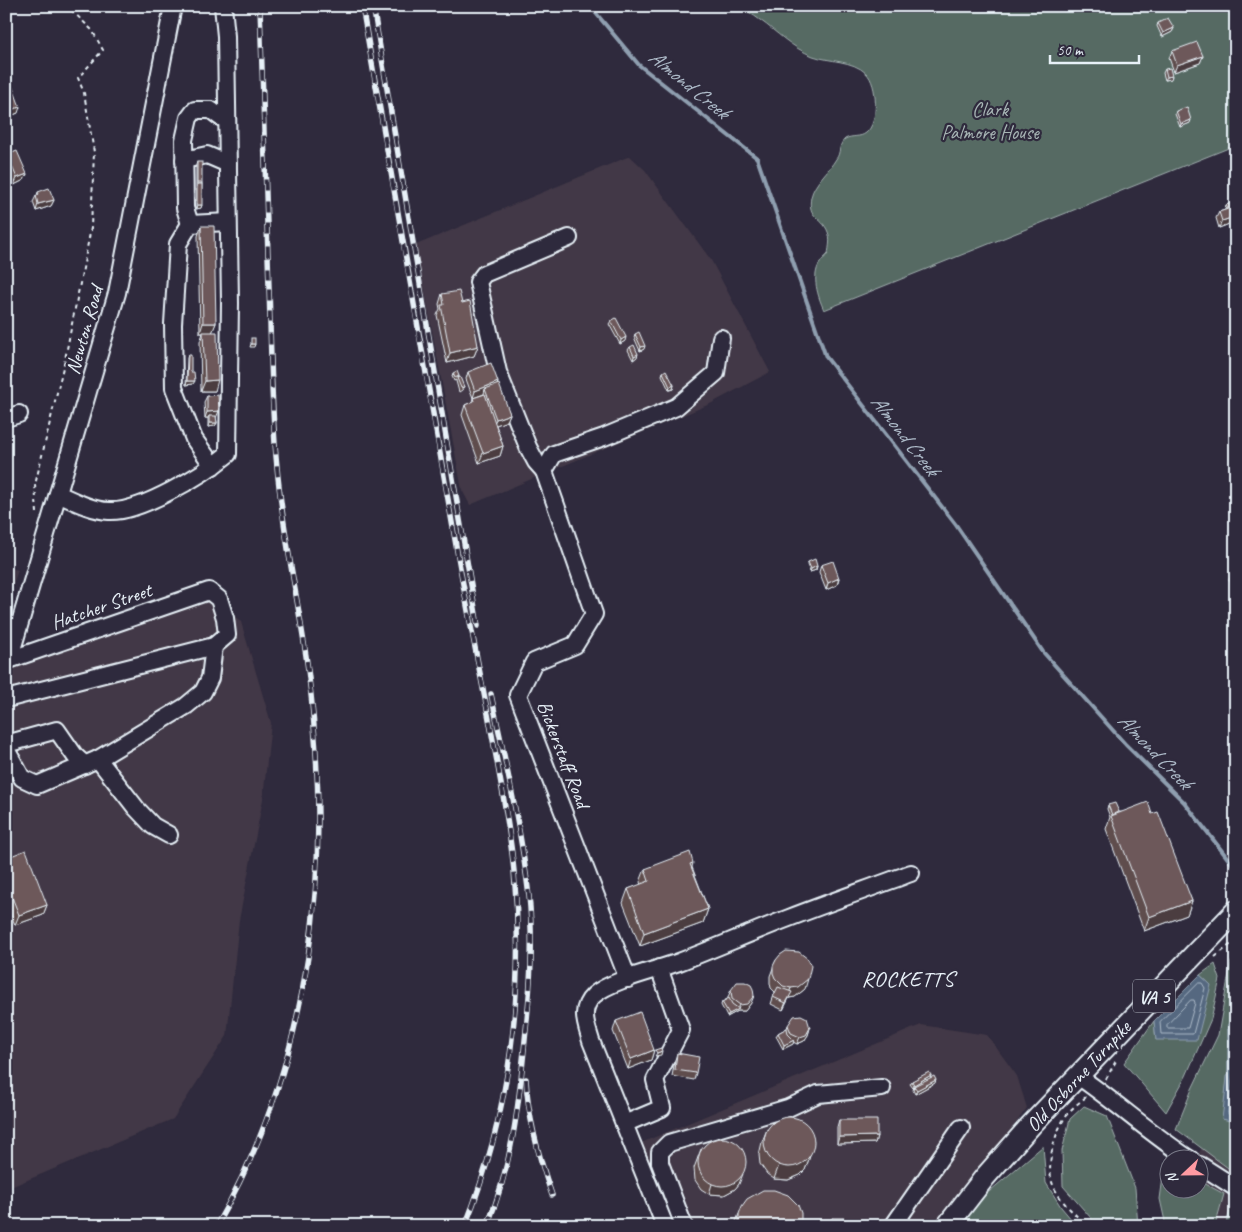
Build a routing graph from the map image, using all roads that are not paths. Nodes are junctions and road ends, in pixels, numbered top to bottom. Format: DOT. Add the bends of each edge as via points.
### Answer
graph roads {
  1 [pos="173,6"];
  2 [pos="222,6"];
  3 [pos="227,120"];
  4 [pos="184,160"];
  5 [pos="228,164"];
  6 [pos="228,222"];
  7 [pos="190,224"];
  8 [pos="569,238"];
  9 [pos="721,338"];
  10 [pos="213,466"];
  11 [pos="544,471"];
  12 [pos="58,494"];
  13 [pos="214,646"];
  14 [pos="7,658"];
  15 [pos="6,699"];
  16 [pos="6,744"];
  17 [pos="6,749"];
  18 [pos="91,762"];
  19 [pos="169,835"];
  20 [pos="911,873"];
  21 [pos="1233,914"];
  22 [pos="659,968"];
  23 [pos="628,978"];
  24 [pos="1078,1076"];
  25 [pos="882,1088"];
  26 [pos="624,1124"];
  27 [pos="960,1128"];
  28 [pos="1175,1150"];
  29 [pos="1210,1171"];
  30 [pos="1236,1188"];
  31 [pos="665,1226"];
  32 [pos="684,1226"];
  33 [pos="893,1226"];
  34 [pos="947,1226"];
  1 -- 12 [label="street, Newton Road" via="118,293"];
  2 -- 3 [label="street" via="226,36"];
  3 -- 4 [label="street" via="211,110 195,110 189,118 184,140"];
  3 -- 5 [label="street"];
  4 -- 5 [label="street" via="206,156"];
  4 -- 7 [label="street" via="185,208"];
  5 -- 6 [label="street"];
  6 -- 7 [label="street"];
  6 -- 10 [label="street" via="228,454"];
  7 -- 10 [label="street" via="178,244 173,324 174,388 194,439"];
  8 -- 11 [label="street" via="484,274 478,282 498,372 528,447"];
  9 -- 11 [label="street" via="716,373 676,407 554,454"];
  10 -- 12 [label="street" via="174,490 129,508 99,510"];
  11 -- 23 [label="street, Bickerstaff Road" via="594,614 575,645 534,662 518,695"];
  12 -- 14 [label="street, Newton Road"];
  13 -- 14 [label="street, Hatcher Street" via="227,635 219,599 209,591"];
  13 -- 15 [label="street"];
  13 -- 18 [label="street" via="210,678 203,692 186,706"];
  16 -- 18 [label="street" via="57,730 75,756"];
  17 -- 18 [label="street" via="22,778 37,784"];
  18 -- 19 [label="street" via="152,826"];
  20 -- 22 [label="street"];
  21 -- 24 [label="main road, Old Osborne Turnpike / VA 5"];
  22 -- 23 [label="street"];
  22 -- 26 [label="street" via="681,1030 655,1080 662,1108"];
  23 -- 26 [label="street" via="595,994 588,1002 584,1020"];
  24 -- 28 [label="street"];
  24 -- 34 [label="main road, Old Osborne Turnpike / VA 5" via="985,1177"];
  25 -- 32 [label="street" via="818,1094 788,1108 669,1143 660,1152 660,1163"];
  26 -- 31 [label="street"];
  27 -- 33 [label="street"];
  29 -- 30 [label="street"];
}
